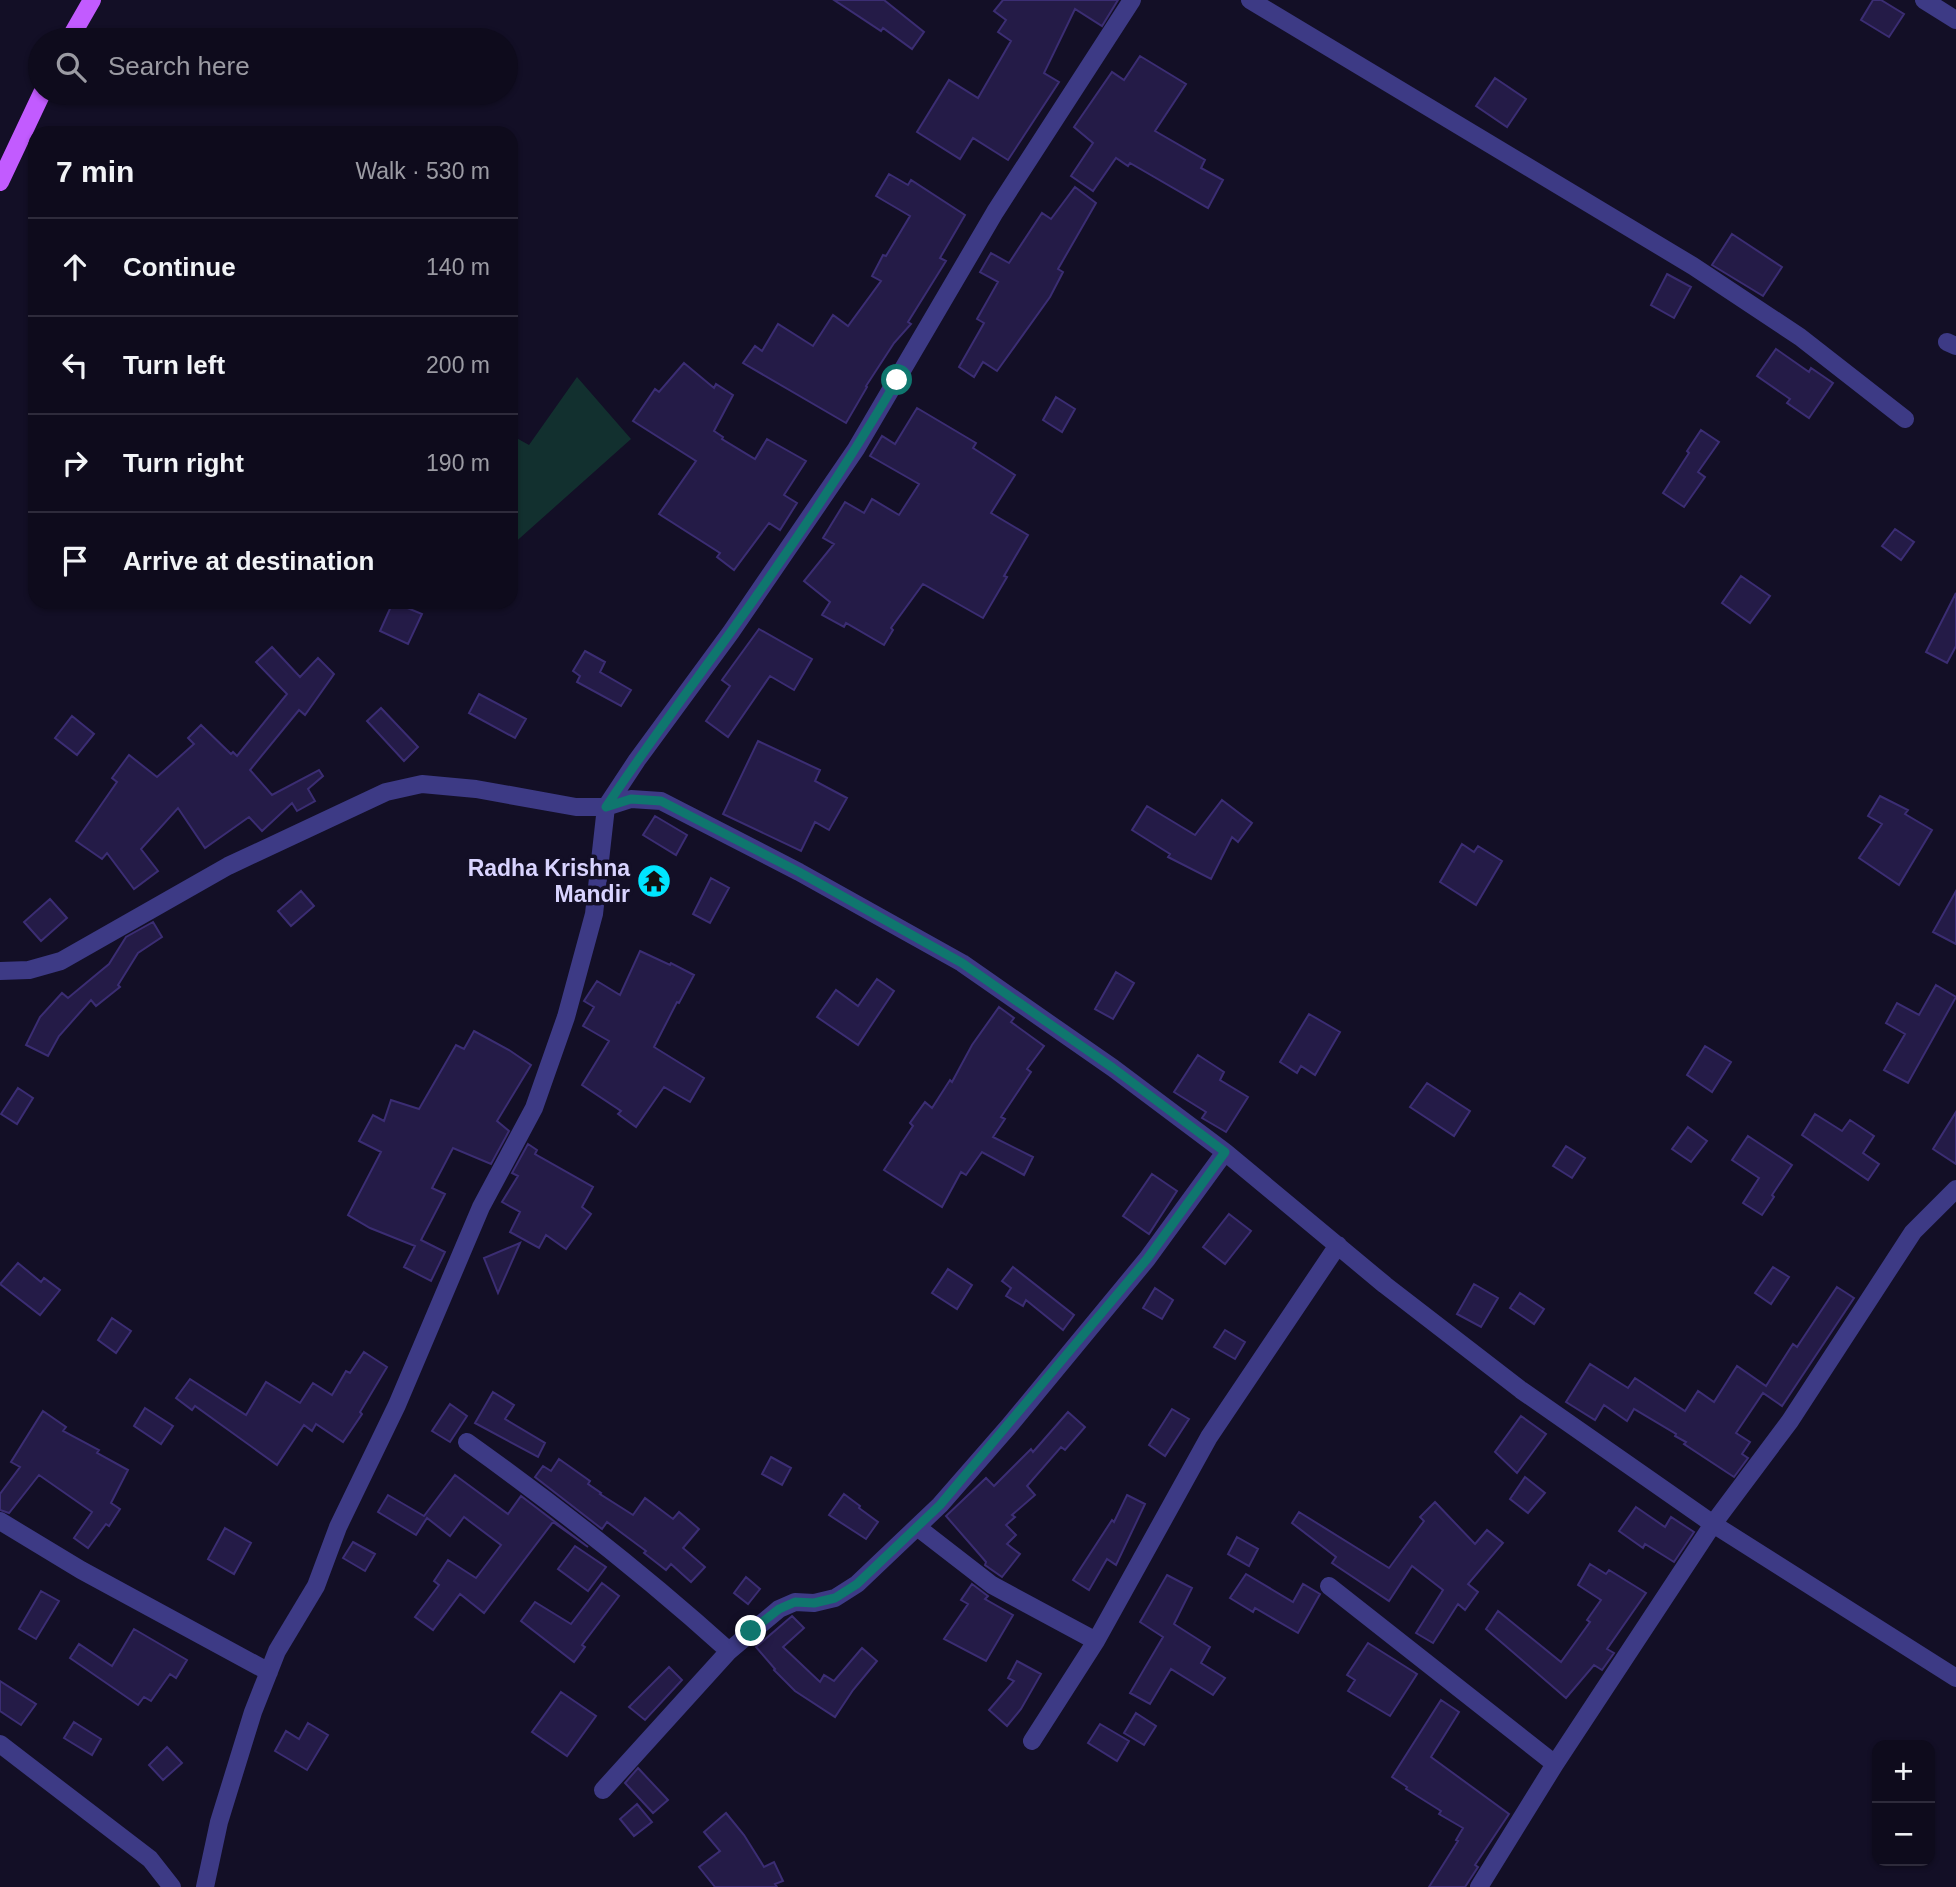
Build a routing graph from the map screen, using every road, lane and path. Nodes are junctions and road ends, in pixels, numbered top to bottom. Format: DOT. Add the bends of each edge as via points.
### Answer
graph roads {
  1 [pos="92,0"];
  2 [pos="1132,0"];
  3 [pos="1250,0"];
  4 [pos="1924,0"];
  5 [pos="1956,20"];
  6 [pos="76,28"];
  7 [pos="36,105"];
  8 [pos="0,182"];
  9 [pos="1905,419"];
  10 [pos="606,807"];
  11 [pos="0,971"];
  12 [pos="1225,1152"];
  13 [pos="1956,1189"];
  14 [pos="1338,1245"];
  15 [pos="467,1442"];
  16 [pos="0,1521"];
  17 [pos="1713,1524"];
  18 [pos="917,1527"];
  19 [pos="1329,1586"];
  20 [pos="1096,1641"];
  21 [pos="729,1651"];
  22 [pos="269,1672"];
  23 [pos="1956,1678"];
  24 [pos="1032,1741"];
  25 [pos="0,1744"];
  26 [pos="1555,1765"];
  27 [pos="603,1790"];
  28 [pos="172,1887"];
  29 [pos="205,1887"];
  30 [pos="1479,1887"];
  1 -- 6 [label="main road"];
  2 -- 10 [label="street" via="995,212 856,449"];
  3 -- 9 [label="street" via="1693,266 1800,337"];
  4 -- 5 [label="street"];
  7 -- 8 [label="main road"];
  10 -- 11 [label="street" via="576,807 422,784 386,792 228,866 61,961 29,970"];
  10 -- 12 [label="street" via="631,799 661,801 799,872 962,963"];
  10 -- 22 [label="street" via="594,914 566,1017 534,1108 481,1207 316,1586"];
  12 -- 14 [label="street"];
  12 -- 18 [label="street" via="1147,1259 1000,1436"];
  13 -- 17 [label="street" via="1913,1232 1790,1421"];
  14 -- 17 [label="street" via="1521,1390"];
  14 -- 20 [label="street" via="1209,1437"];
  15 -- 21 [label="street" via="559,1508"];
  16 -- 22 [label="street"];
  17 -- 23 [label="street"];
  17 -- 26 [label="street"];
  18 -- 20 [label="street" via="992,1585"];
  18 -- 21 [label="street" via="857,1584 835,1598 795,1602 779,1609"];
  19 -- 26 [label="street"];
  20 -- 24 [label="street"];
  21 -- 27 [label="street"];
  22 -- 29 [label="street" via="219,1822"];
  25 -- 28 [label="street" via="150,1859"];
  26 -- 30 [label="street"];
}
